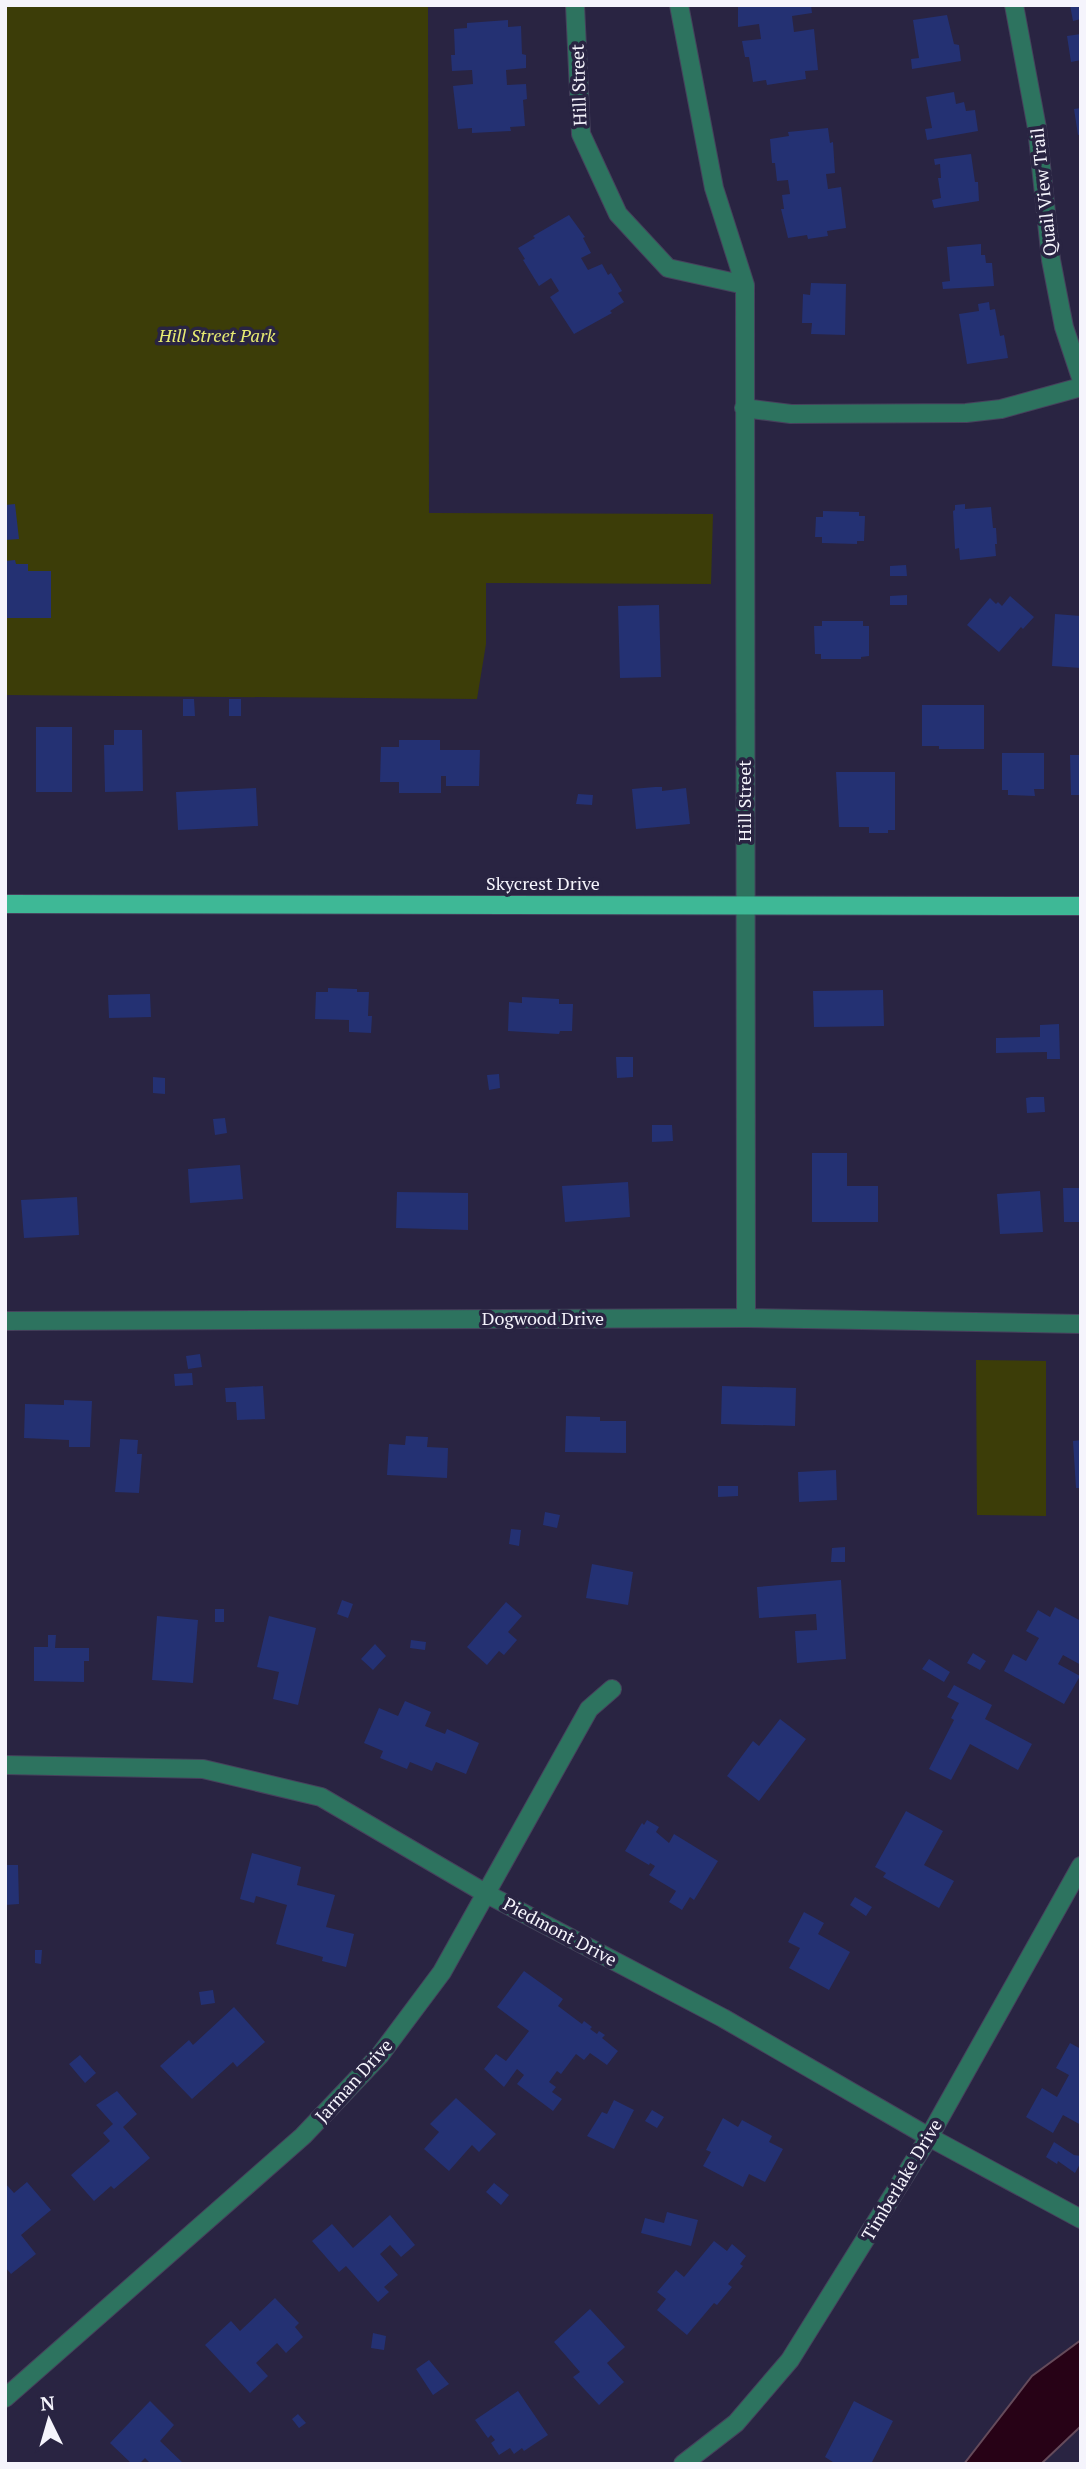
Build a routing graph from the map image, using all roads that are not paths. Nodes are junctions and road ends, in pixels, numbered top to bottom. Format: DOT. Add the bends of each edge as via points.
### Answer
graph roads {
  1 [pos="575,5"];
  2 [pos="679,5"];
  3 [pos="1014,5"];
  4 [pos="745,285"];
  5 [pos="1081,378"];
  6 [pos="1081,387"];
  7 [pos="744,408"];
  8 [pos="5,904"];
  9 [pos="745,906"];
  10 [pos="1081,906"];
  11 [pos="746,1318"];
  12 [pos="5,1321"];
  13 [pos="1081,1324"];
  14 [pos="612,1689"];
  15 [pos="5,1765"];
  16 [pos="1081,1866"];
  17 [pos="485,1893"];
  18 [pos="929,2137"];
  19 [pos="1081,2219"];
  20 [pos="5,2398"];
  21 [pos="683,2464"];
  1 -- 4 [label="street, Hill Street" via="581,134 618,214 668,268"];
  2 -- 4 [label="street, Hill Street" via="714,188"];
  3 -- 5 [label="street, Quail View Trail" via="1037,128 1051,260 1064,327"];
  4 -- 7 [label="street, Hill Street"];
  6 -- 7 [label="street" via="1013,406 966,413 791,414"];
  7 -- 9 [label="street, Hill Street"];
  8 -- 9 [label="main road, Skycrest Drive"];
  9 -- 10 [label="main road, Skycrest Drive"];
  9 -- 11 [label="street, Hill Street"];
  11 -- 12 [label="street, Dogwood Drive"];
  11 -- 13 [label="street, Dogwood Drive"];
  14 -- 17 [label="street, Jarman Drive" via="589,1709"];
  15 -- 17 [label="street, Piedmont Drive" via="203,1769 321,1797"];
  16 -- 18 [label="street, Timberlake Drive"];
  17 -- 18 [label="street, Piedmont Drive" via="723,2018"];
  17 -- 20 [label="street, Jarman Drive" via="442,1972 380,2055 303,2136"];
  18 -- 19 [label="street, Piedmont Drive"];
  18 -- 21 [label="street, Timberlake Drive" via="790,2360 736,2423"];
}
